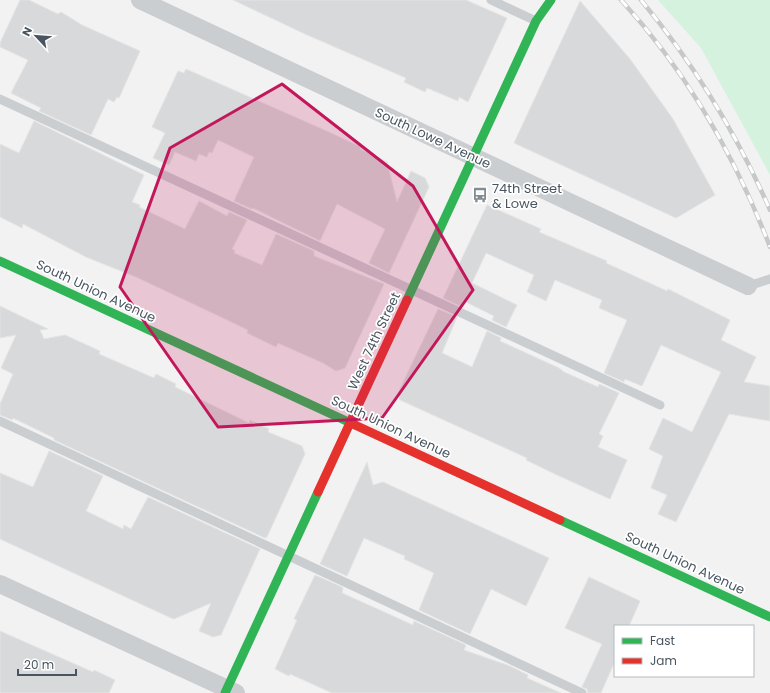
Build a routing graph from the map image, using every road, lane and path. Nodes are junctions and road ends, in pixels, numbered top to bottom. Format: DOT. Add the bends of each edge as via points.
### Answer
graph roads {
  1 [pos="140,0"];
  2 [pos="491,0"];
  3 [pos="540,0"];
  4 [pos="551,0"];
  5 [pos="536,21"];
  6 [pos="0,99"];
  7 [pos="473,157"];
  8 [pos="0,260"];
  9 [pos="770,279"];
  10 [pos="748,286"];
  11 [pos="412,290"];
  12 [pos="660,405"];
  13 [pos="0,422"];
  14 [pos="350,422"];
  15 [pos="288,556"];
  16 [pos="0,584"];
  17 [pos="770,617"];
  18 [pos="229,692"];
  19 [pos="582,693"];
  1 -- 7 [label="street, South Lowe Avenue"];
  2 -- 5 [label="lane"];
  3 -- 5 [label="street, West 74th Street"];
  4 -- 5 [label="street, West 74th Street"];
  5 -- 7 [label="street, West 74th Street"];
  6 -- 11 [label="lane"];
  7 -- 10 [label="street, South Lowe Avenue"];
  7 -- 11 [label="street, West 74th Street"];
  8 -- 14 [label="street, South Union Avenue"];
  9 -- 10 [label="lane"];
  11 -- 12 [label="lane"];
  11 -- 14 [label="street, West 74th Street"];
  13 -- 15 [label="lane"];
  14 -- 15 [label="street, West 74th Street"];
  14 -- 17 [label="street, South Union Avenue"];
  15 -- 18 [label="street, West 74th Street"];
  15 -- 19 [label="lane"];
  16 -- 18 [label="street"];
}
